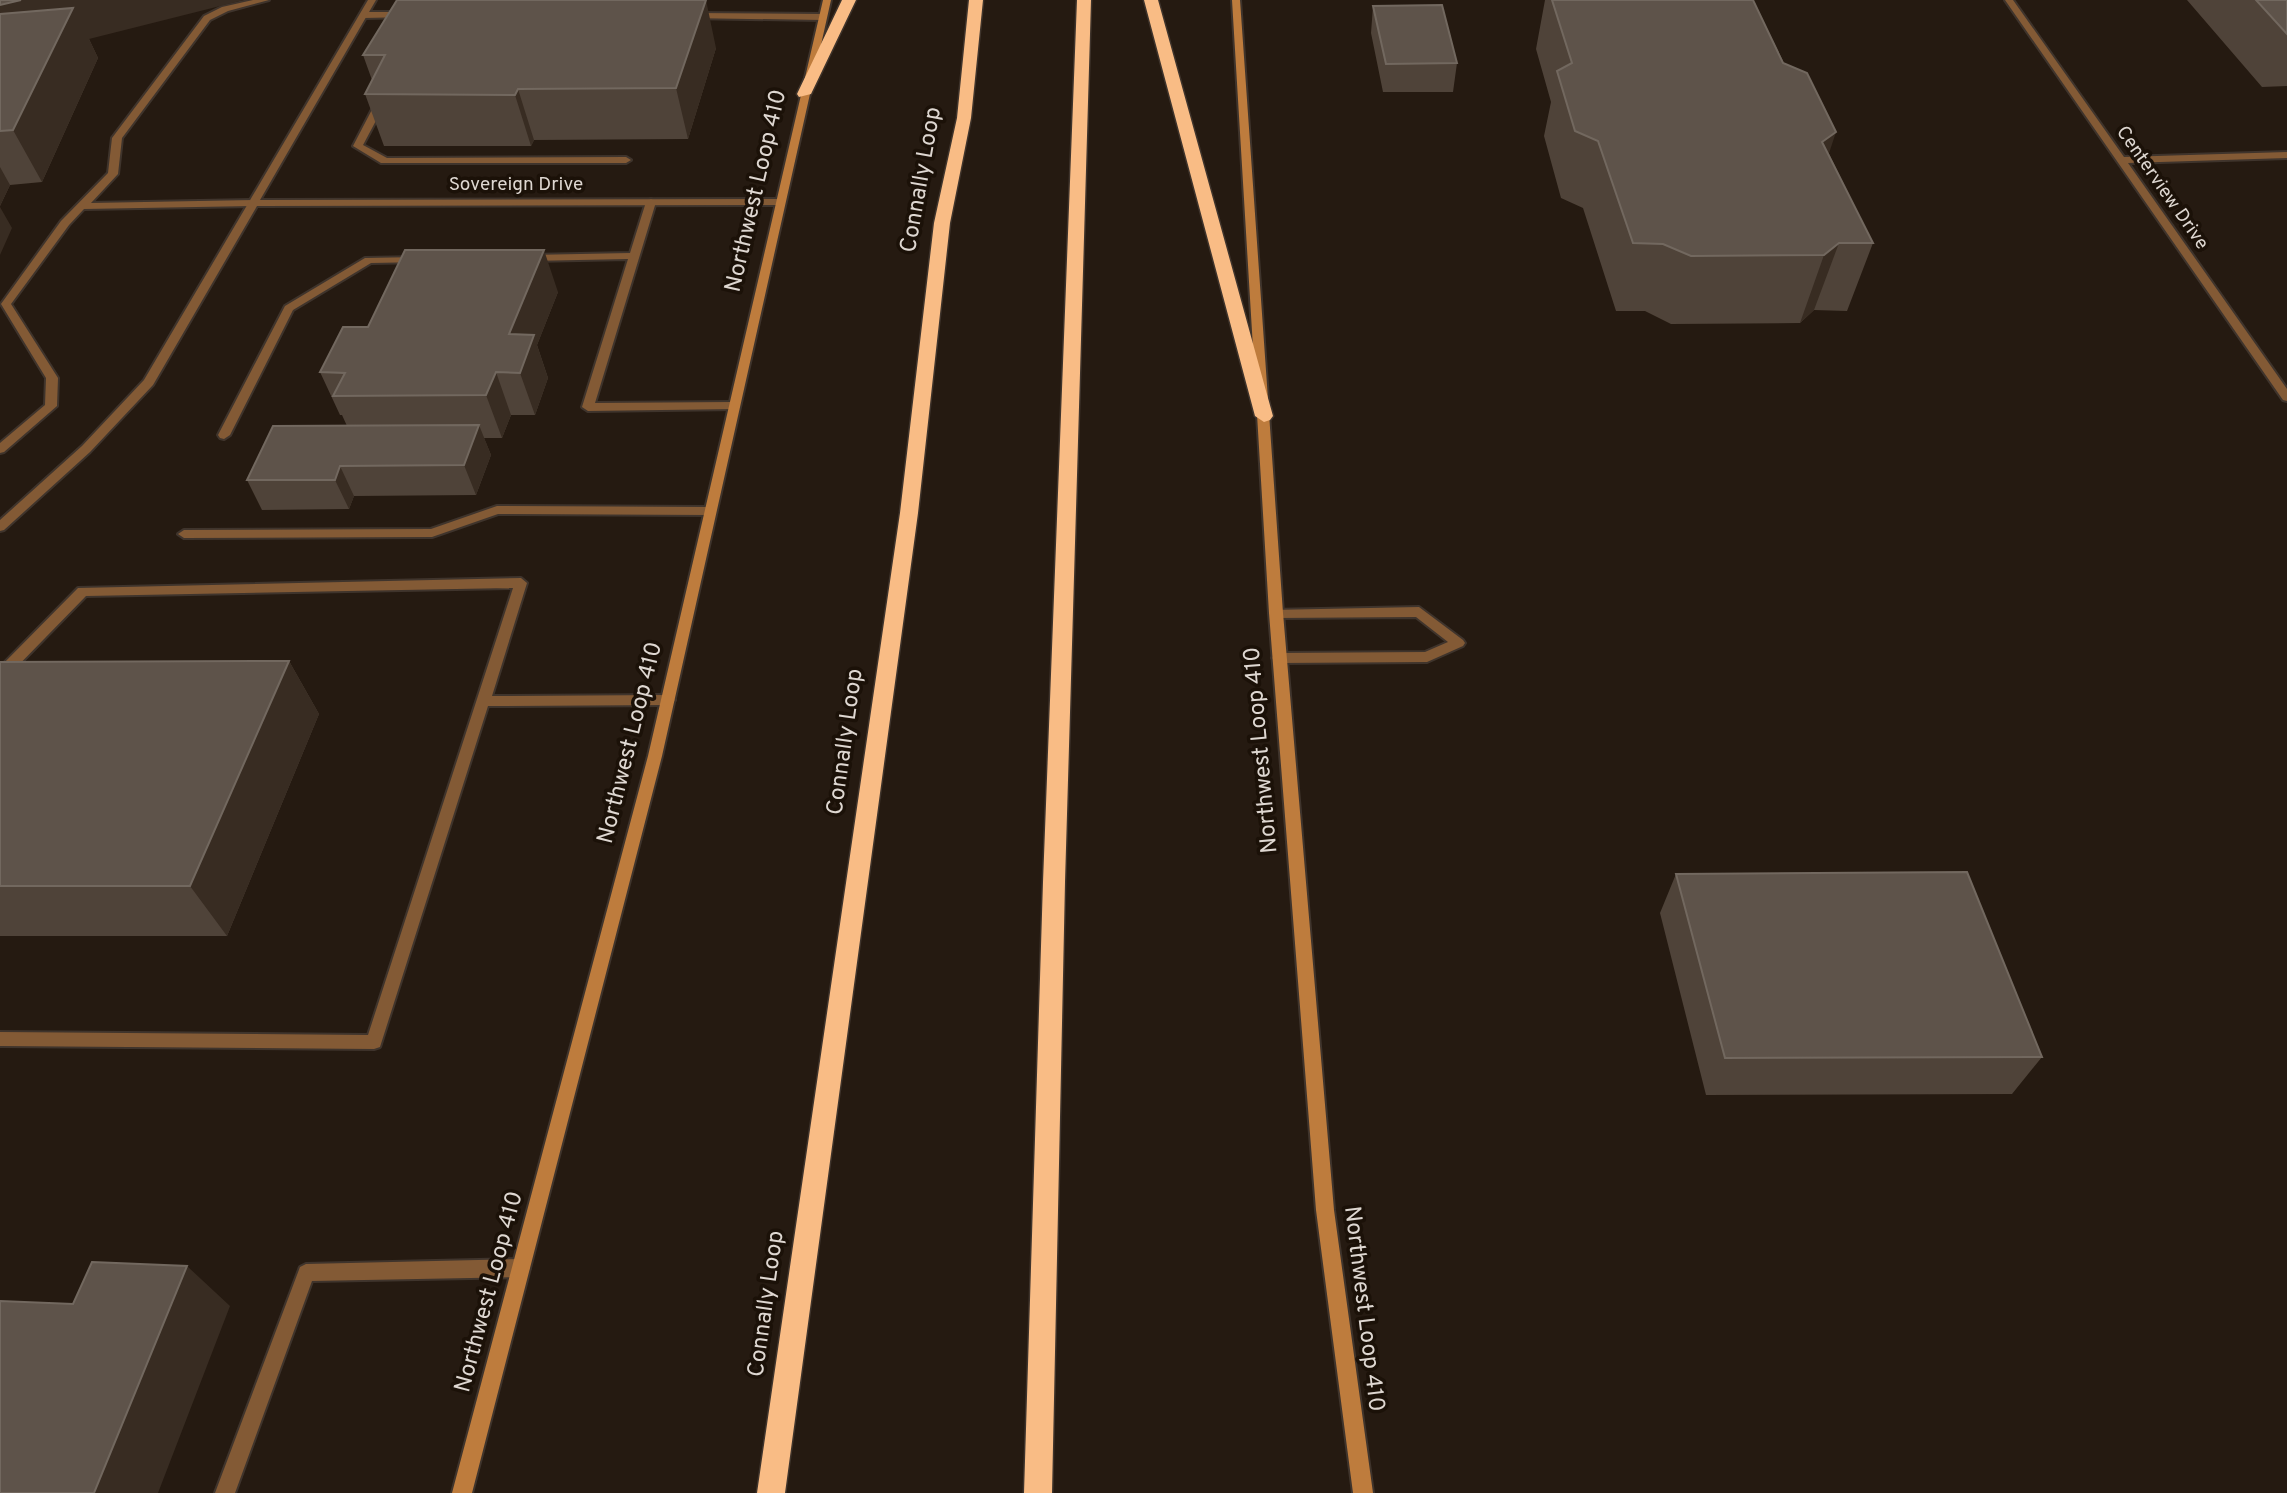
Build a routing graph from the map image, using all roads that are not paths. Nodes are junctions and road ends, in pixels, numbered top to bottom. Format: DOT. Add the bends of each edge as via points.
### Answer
graph roads {
  1 [pos="265,0"];
  2 [pos="372,0"];
  3 [pos="827,0"];
  4 [pos="849,0"];
  5 [pos="976,0"];
  6 [pos="1084,0"];
  7 [pos="1151,0"];
  8 [pos="1236,0"];
  9 [pos="2009,0"];
  10 [pos="364,15"];
  11 [pos="414,15"];
  12 [pos="675,16"];
  13 [pos="823,17"];
  14 [pos="389,87"];
  15 [pos="804,94"];
  16 [pos="2287,155"];
  17 [pos="626,160"];
  18 [pos="2121,160"];
  19 [pos="651,202"];
  20 [pos="780,202"];
  21 [pos="253,203"];
  22 [pos="82,206"];
  23 [pos="634,257"];
  24 [pos="522,258"];
  25 [pos="439,259"];
  26 [pos="2287,397"];
  27 [pos="733,406"];
  28 [pos="1264,416"];
  29 [pos="224,435"];
  30 [pos="0,449"];
  31 [pos="710,511"];
  32 [pos="0,527"];
  33 [pos="184,534"];
  34 [pos="1276,613"];
  35 [pos="1279,658"];
  36 [pos="0,675"];
  37 [pos="668,699"];
  38 [pos="482,701"];
  39 [pos="0,1039"];
  40 [pos="521,1268"];
  41 [pos="225,1493"];
  42 [pos="462,1493"];
  43 [pos="771,1493"];
  44 [pos="1038,1493"];
  45 [pos="1363,1493"];
  1 -- 22 [label="street" via="207,18 117,138 113,174"];
  2 -- 10 [label="street"];
  3 -- 13 [label="main road, Northwest Loop 410"];
  4 -- 15 [label="highway"];
  5 -- 43 [label="highway, Connally Loop" via="964,118 942,223 909,513"];
  6 -- 44 [label="highway"];
  7 -- 28 [label="highway"];
  8 -- 28 [label="main road, Northwest Loop 410"];
  9 -- 18 [label="street, Centerview Drive"];
  10 -- 11 [label="street"];
  10 -- 21 [label="street"];
  12 -- 13 [label="street"];
  13 -- 15 [label="main road, Northwest Loop 410"];
  14 -- 17 [label="street" via="358,146 385,161"];
  15 -- 20 [label="main road, Northwest Loop 410"];
  16 -- 18 [label="street"];
  18 -- 26 [label="street, Centerview Drive"];
  19 -- 20 [label="street, Sovereign Drive"];
  19 -- 21 [label="street, Sovereign Drive"];
  19 -- 23 [label="street"];
  20 -- 27 [label="main road, Northwest Loop 410"];
  21 -- 22 [label="street, Sovereign Drive"];
  21 -- 32 [label="street" via="149,382 86,449"];
  22 -- 30 [label="street" via="6,304 52,378 51,406"];
  23 -- 24 [label="street"];
  23 -- 27 [label="street" via="588,407"];
  25 -- 29 [label="street" via="369,260 289,308"];
  27 -- 31 [label="main road, Northwest Loop 410"];
  28 -- 34 [label="main road, Northwest Loop 410"];
  31 -- 33 [label="street" via="498,510 432,533"];
  31 -- 37 [label="main road, Northwest Loop 410"];
  34 -- 35 [label="main road, Northwest Loop 410"];
  34 -- 35 [label="street" via="1419,612 1458,643 1427,657"];
  35 -- 45 [label="main road, Northwest Loop 410" via="1325,1210"];
  36 -- 38 [label="street" via="83,591 522,583"];
  37 -- 38 [label="street"];
  37 -- 40 [label="main road, Northwest Loop 410"];
  38 -- 39 [label="street" via="374,1042"];
  40 -- 41 [label="street" via="306,1273"];
  40 -- 42 [label="main road, Northwest Loop 410"];
}
